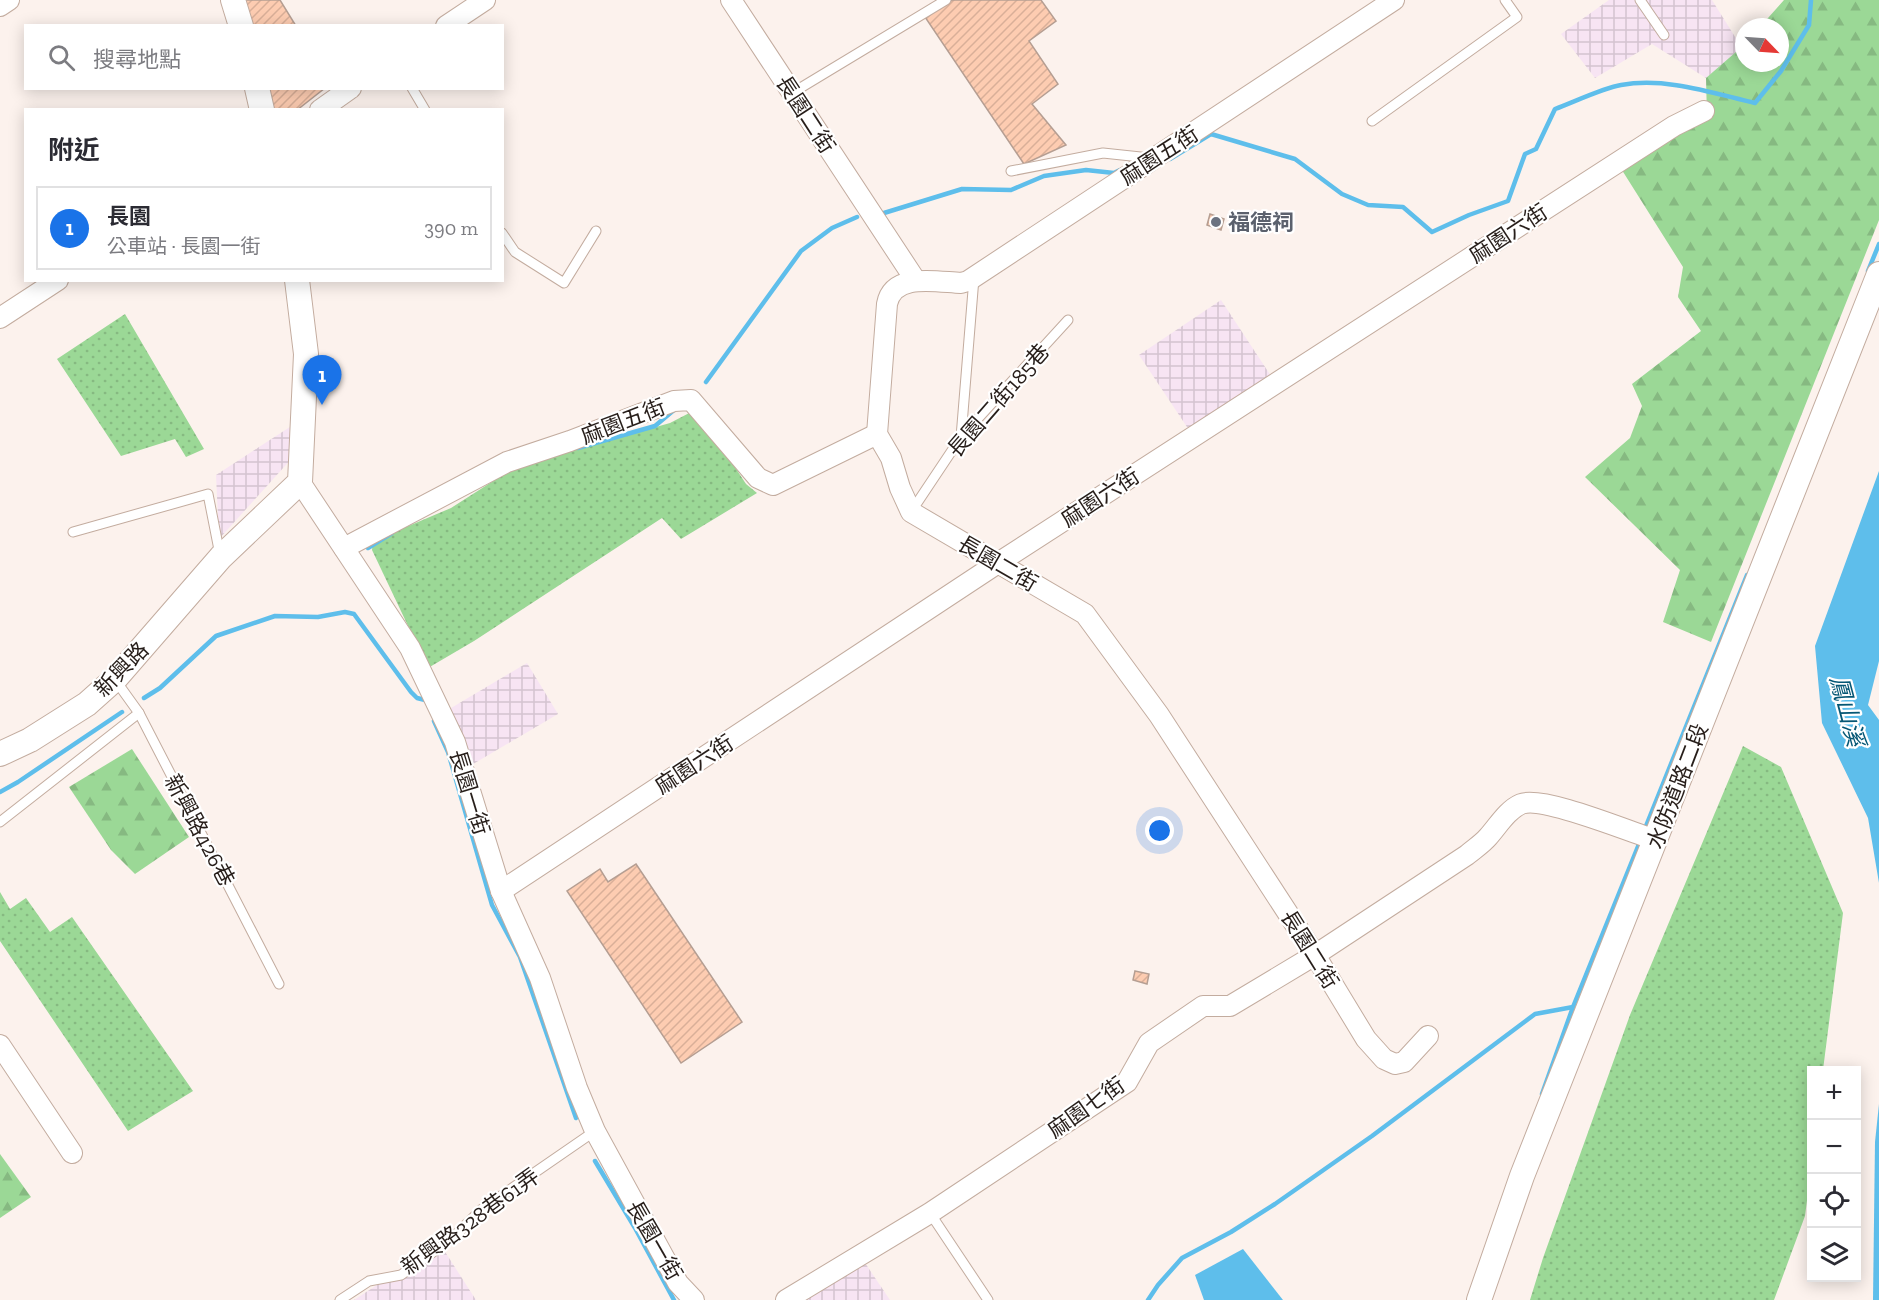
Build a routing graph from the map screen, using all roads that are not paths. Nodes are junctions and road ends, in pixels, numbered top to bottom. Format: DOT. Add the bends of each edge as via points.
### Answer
graph roads {
  1 [pos="9,0"];
  2 [pos="233,0"];
  3 [pos="485,0"];
  4 [pos="731,0"];
  5 [pos="946,0"];
  6 [pos="1394,0"];
  7 [pos="1505,0"];
  8 [pos="1640,0"];
  9 [pos="0,6"];
  10 [pos="240,24"];
  11 [pos="449,24"];
  12 [pos="1664,35"];
  13 [pos="257,90"];
  14 [pos="348,90"];
  15 [pos="413,90"];
  16 [pos="792,93"];
  17 [pos="262,108"];
  18 [pos="323,108"];
  19 [pos="424,108"];
  20 [pos="1704,111"];
  21 [pos="1372,121"];
  22 [pos="1152,159"];
  23 [pos="1011,171"];
  24 [pos="596,231"];
  25 [pos="504,236"];
  26 [pos="1879,274"];
  27 [pos="974,278"];
  28 [pos="916,281"];
  29 [pos="55,282"];
  30 [pos="297,282"];
  31 [pos="0,318"];
  32 [pos="1068,320"];
  33 [pos="877,434"];
  34 [pos="961,437"];
  35 [pos="300,482"];
  36 [pos="911,512"];
  37 [pos="73,532"];
  38 [pos="344,548"];
  39 [pos="221,557"];
  40 [pos="998,563"];
  41 [pos="115,679"];
  42 [pos="139,712"];
  43 [pos="0,754"];
  44 [pos="0,822"];
  45 [pos="1646,837"];
  46 [pos="501,891"];
  47 [pos="1315,955"];
  48 [pos="279,984"];
  49 [pos="1428,1036"];
  50 [pos="0,1045"];
  51 [pos="595,1131"];
  52 [pos="72,1153"];
  53 [pos="930,1213"];
  54 [pos="340,1300"];
  55 [pos="694,1300"];
  56 [pos="786,1300"];
  57 [pos="988,1300"];
  58 [pos="1479,1300"];
  1 -- 9 [label="street"];
  2 -- 10 [label="street"];
  3 -- 11 [label="street"];
  4 -- 16 [label="street, 長園二街"];
  5 -- 16 [label="lane"];
  6 -- 22 [label="street, 麻園五街"];
  7 -- 21 [label="lane" via="1517,17"];
  8 -- 12 [label="lane"];
  13 -- 17 [label="street"];
  14 -- 18 [label="street"];
  15 -- 19 [label="lane"];
  16 -- 28 [label="street, 長園二街"];
  20 -- 40 [label="street, 麻園六街" via="1674,126"];
  22 -- 23 [label="lane" via="1103,153"];
  22 -- 27 [label="street, 麻園五街"];
  24 -- 25 [label="lane" via="564,283 515,252"];
  26 -- 45 [label="street, 水防道路二段" via="1725,661"];
  27 -- 28 [label="street, 麻園五街" via="961,283"];
  27 -- 34 [label="lane"];
  28 -- 33 [label="street" via="894,289 889,295"];
  29 -- 31 [label="street"];
  30 -- 35 [label="street" via="306,354"];
  32 -- 34 [label="lane, 長園二街185巷"];
  33 -- 36 [label="street" via="891,458"];
  33 -- 38 [label="street, 麻園五街" via="772,485 758,478 691,400 674,401 507,462"];
  34 -- 36 [label="lane, 長園二街185巷"];
  35 -- 38 [label="street, 長園一街"];
  35 -- 39 [label="street, 新興路"];
  36 -- 40 [label="street, 長園二街"];
  37 -- 39 [label="lane" via="208,494"];
  38 -- 46 [label="street, 長園一街" via="410,648 455,742"];
  39 -- 41 [label="street, 新興路"];
  40 -- 46 [label="street, 麻園六街"];
  40 -- 47 [label="street, 長園二街" via="1085,614 1159,715"];
  41 -- 42 [label="lane, 新興路426巷"];
  41 -- 43 [label="street, 新興路" via="87,704"];
  42 -- 44 [label="lane"];
  42 -- 48 [label="lane, 新興路426巷"];
  45 -- 47 [label="street, 麻園七街" via="1567,810 1523,803 1511,810 1467,855"];
  45 -- 58 [label="street, 水防道路二段"];
  46 -- 51 [label="street, 長園一街" via="540,978"];
  47 -- 49 [label="street, 長園二街" via="1366,1039 1384,1059 1395,1064 1404,1062"];
  47 -- 53 [label="street, 麻園七街" via="1230,1006 1203,1006 1149,1043 1127,1082"];
  50 -- 52 [label="street"];
  51 -- 54 [label="lane, 新興路328巷61弄" via="482,1209 450,1240 401,1275 369,1281"];
  51 -- 55 [label="street, 長園一街" via="678,1283"];
  53 -- 56 [label="street, 麻園七街"];
  53 -- 57 [label="lane"];
}
